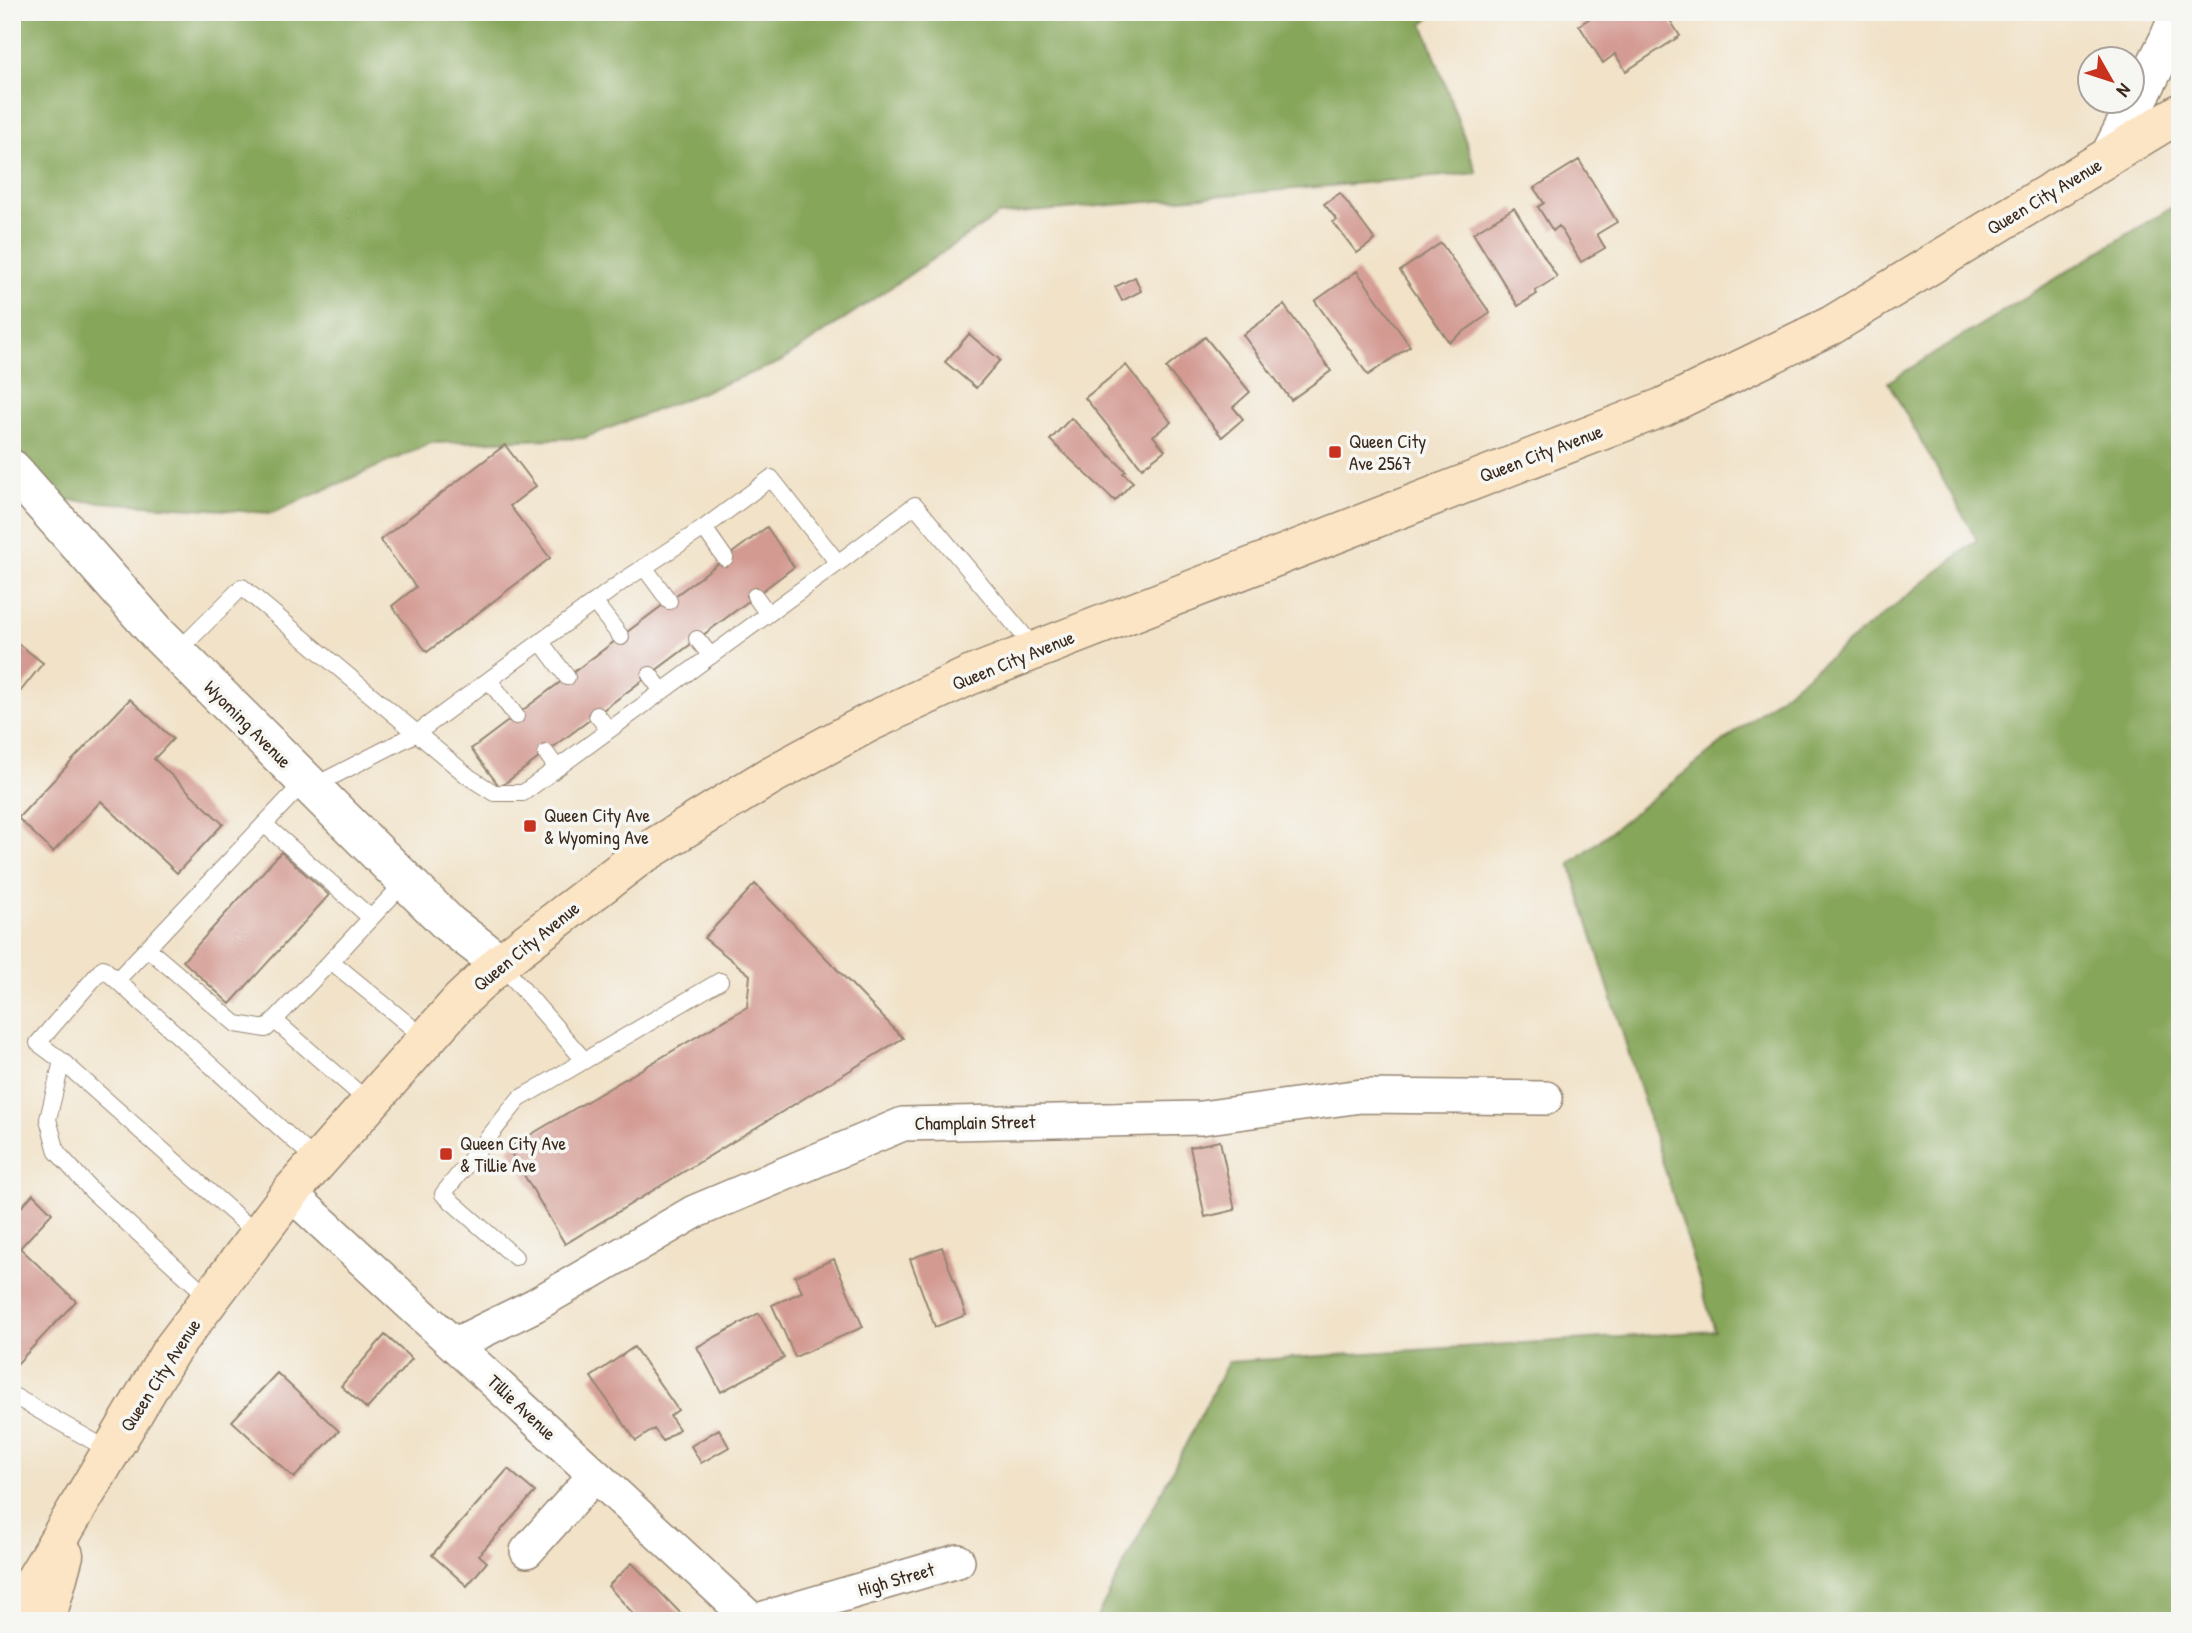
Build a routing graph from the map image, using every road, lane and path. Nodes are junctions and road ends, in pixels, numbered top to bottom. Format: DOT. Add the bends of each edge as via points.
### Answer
graph roads {
  1 [pos="2180,13"];
  2 [pos="2180,113"];
  3 [pos="2110,155"];
  4 [pos="12,469"];
  5 [pos="704,528"];
  6 [pos="725,558"];
  7 [pos="838,563"];
  8 [pos="644,567"];
  9 [pos="755,596"];
  10 [pos="669,601"];
  11 [pos="594,602"];
  12 [pos="768,614"];
  13 [pos="621,637"];
  14 [pos="697,639"];
  15 [pos="541,642"];
  16 [pos="1036,650"];
  17 [pos="177,653"];
  18 [pos="711,656"];
  19 [pos="650,675"];
  20 [pos="567,677"];
  21 [pos="489,680"];
  22 [pos="662,691"];
  23 [pos="597,715"];
  24 [pos="516,716"];
  25 [pos="609,730"];
  26 [pos="417,733"];
  27 [pos="546,753"];
  28 [pos="557,768"];
  29 [pos="309,784"];
  30 [pos="264,824"];
  31 [pos="406,881"];
  32 [pos="371,918"];
  33 [pos="148,948"];
  34 [pos="331,961"];
  35 [pos="500,963"];
  36 [pos="117,980"];
  37 [pos="720,981"];
  38 [pos="274,1020"];
  39 [pos="426,1039"];
  40 [pos="584,1060"];
  41 [pos="62,1061"];
  42 [pos="1546,1098"];
  43 [pos="370,1103"];
  44 [pos="317,1162"];
  45 [pos="290,1193"];
  46 [pos="258,1235"];
  47 [pos="515,1257"];
  48 [pos="211,1299"];
  49 [pos="456,1344"];
  50 [pos="12,1395"];
  51 [pos="112,1452"];
  52 [pos="595,1475"];
  53 [pos="527,1551"];
  54 [pos="957,1561"];
  55 [pos="22,1615"];
  56 [pos="753,1621"];
  1 -- 3 [label="street"];
  2 -- 3 [label="main road, Queen City Avenue"];
  3 -- 16 [label="main road, Queen City Avenue" via="1832,325 1663,407"];
  4 -- 17 [label="street, Wyoming Avenue"];
  5 -- 6 [label="lane"];
  5 -- 7 [label="lane" via="771,478"];
  5 -- 8 [label="lane"];
  7 -- 12 [label="lane"];
  7 -- 16 [label="lane" via="915,505"];
  8 -- 10 [label="lane"];
  8 -- 11 [label="lane"];
  9 -- 12 [label="lane"];
  11 -- 13 [label="lane"];
  11 -- 15 [label="lane"];
  12 -- 18 [label="lane"];
  14 -- 18 [label="lane"];
  15 -- 20 [label="lane"];
  15 -- 21 [label="lane"];
  16 -- 35 [label="main road, Queen City Avenue" via="870,722 770,776 640,856"];
  17 -- 26 [label="lane" via="242,587"];
  17 -- 29 [label="street, Wyoming Avenue"];
  18 -- 22 [label="lane"];
  19 -- 22 [label="lane"];
  21 -- 24 [label="lane"];
  21 -- 26 [label="lane"];
  22 -- 25 [label="lane"];
  23 -- 25 [label="lane"];
  25 -- 28 [label="lane"];
  26 -- 28 [label="lane" via="494,793 523,793"];
  26 -- 29 [label="lane"];
  27 -- 28 [label="lane"];
  29 -- 30 [label="lane"];
  29 -- 31 [label="street, Wyoming Avenue"];
  30 -- 32 [label="lane"];
  30 -- 33 [label="lane"];
  31 -- 32 [label="lane"];
  31 -- 35 [label="street, Wyoming Avenue" via="449,924"];
  32 -- 34 [label="lane"];
  33 -- 36 [label="lane"];
  33 -- 38 [label="lane" via="236,1024 266,1029"];
  34 -- 38 [label="lane"];
  34 -- 39 [label="lane"];
  35 -- 39 [label="main road, Queen City Avenue"];
  35 -- 40 [label="lane"];
  36 -- 41 [label="lane" via="103,968 38,1042"];
  36 -- 44 [label="lane"];
  37 -- 40 [label="lane"];
  38 -- 43 [label="lane"];
  39 -- 43 [label="main road, Queen City Avenue"];
  40 -- 47 [label="lane" via="519,1099 443,1194"];
  41 -- 46 [label="lane"];
  41 -- 48 [label="lane" via="48,1119 57,1152 92,1191"];
  42 -- 49 [label="street, Champlain Street" via="1361,1096 1201,1118 903,1124 694,1212 535,1305"];
  43 -- 44 [label="main road, Queen City Avenue"];
  44 -- 45 [label="main road, Queen City Avenue"];
  45 -- 46 [label="main road, Queen City Avenue"];
  45 -- 49 [label="street, Tillie Avenue"];
  46 -- 48 [label="main road, Queen City Avenue"];
  48 -- 51 [label="main road, Queen City Avenue" via="170,1352"];
  49 -- 52 [label="street, Tillie Avenue"];
  50 -- 51 [label="lane"];
  51 -- 55 [label="main road, Queen City Avenue"];
  52 -- 53 [label="street"];
  52 -- 56 [label="street, Tillie Avenue"];
  54 -- 56 [label="street, High Street"];
}
